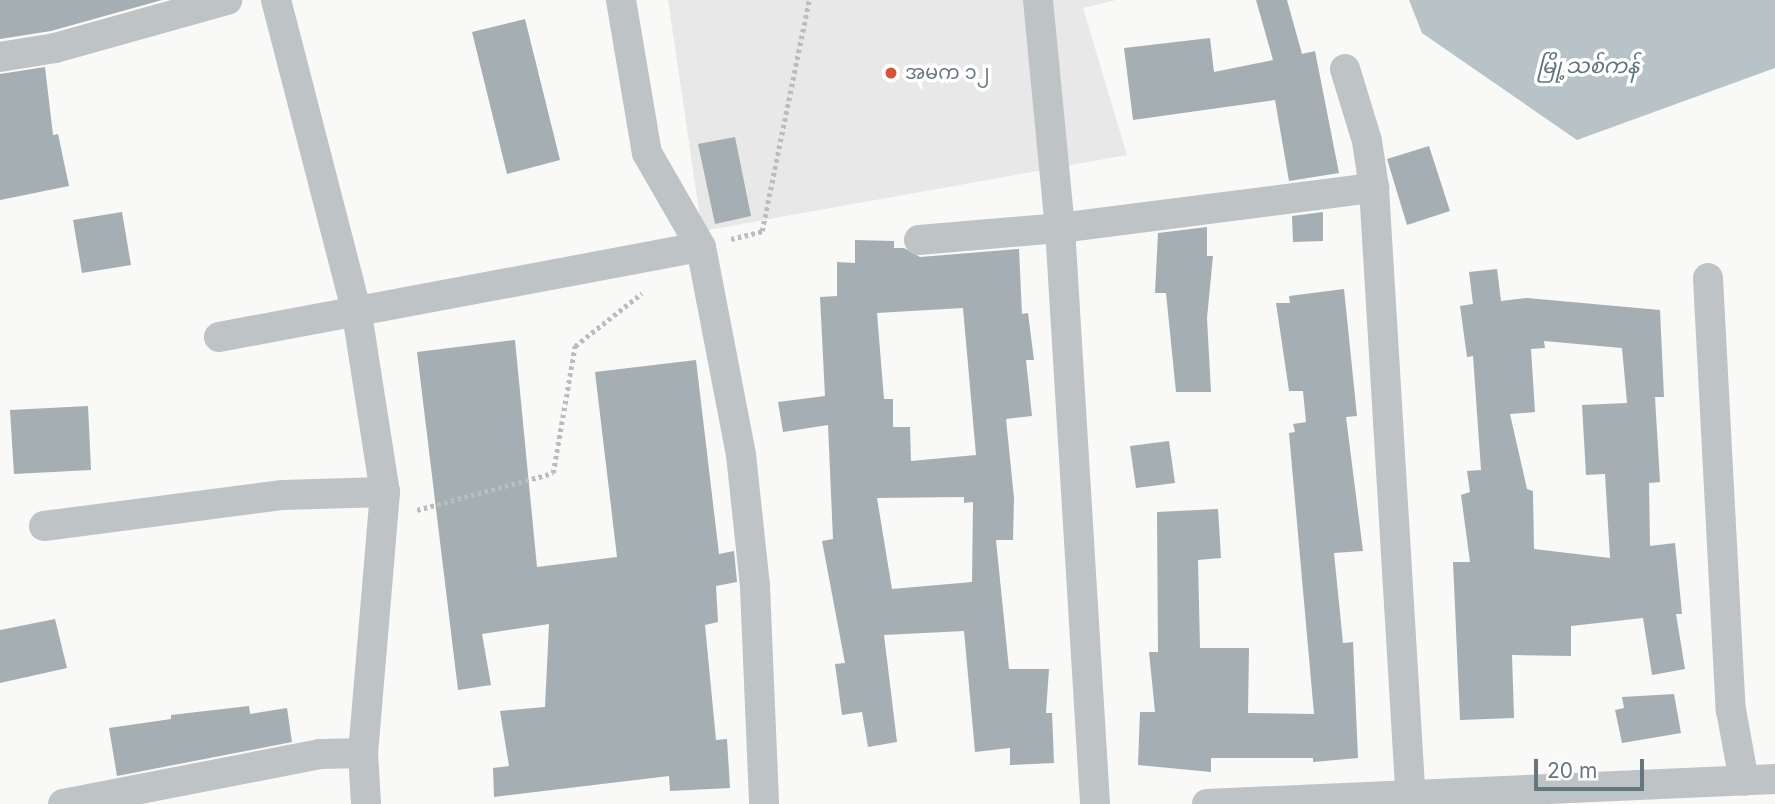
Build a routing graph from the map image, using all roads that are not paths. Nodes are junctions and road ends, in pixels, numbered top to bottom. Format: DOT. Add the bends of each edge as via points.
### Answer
graph roads {
  1 [pos="227,0"];
  2 [pos="276,0"];
  3 [pos="621,0"];
  4 [pos="1038,0"];
  5 [pos="0,57"];
  6 [pos="1345,69"];
  7 [pos="1374,188"];
  8 [pos="1060,228"];
  9 [pos="919,240"];
  10 [pos="701,247"];
  11 [pos="1708,278"];
  12 [pos="357,314"];
  13 [pos="219,337"];
  14 [pos="385,505"];
  15 [pos="44,526"];
  16 [pos="363,753"];
  17 [pos="1775,779"];
  18 [pos="1729,789"];
  19 [pos="1411,800"];
  20 [pos="63,804"];
  21 [pos="366,804"];
  22 [pos="764,804"];
  23 [pos="1095,804"];
  24 [pos="1208,804"];
  1 -- 5 [label="street" via="55,48"];
  2 -- 12 [label="street"];
  3 -- 10 [label="street" via="646,153"];
  4 -- 8 [label="street"];
  6 -- 7 [label="street" via="1367,141"];
  7 -- 8 [label="street"];
  7 -- 19 [label="street"];
  8 -- 9 [label="street"];
  8 -- 23 [label="street"];
  10 -- 12 [label="street"];
  10 -- 22 [label="street" via="741,455 755,587"];
  11 -- 18 [label="street" via="1731,710"];
  12 -- 13 [label="street"];
  12 -- 14 [label="street"];
  14 -- 15 [label="street" via="283,495"];
  14 -- 16 [label="street"];
  16 -- 20 [label="street" via="320,754"];
  16 -- 21 [label="street"];
  17 -- 18 [label="street"];
  18 -- 19 [label="street"];
  19 -- 24 [label="street"];
}
